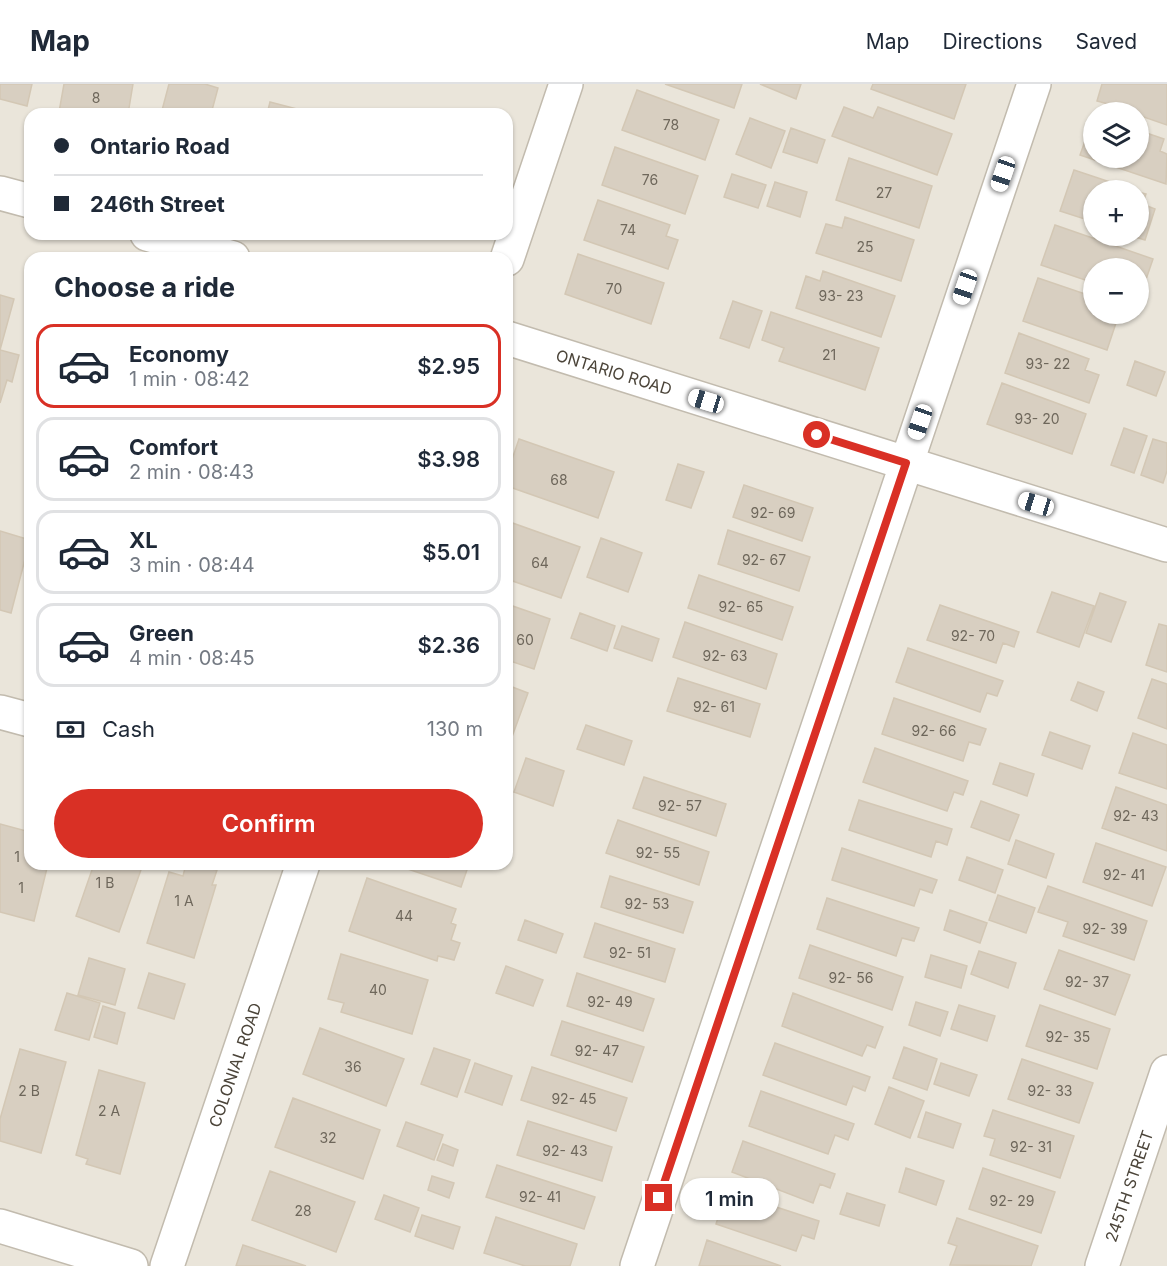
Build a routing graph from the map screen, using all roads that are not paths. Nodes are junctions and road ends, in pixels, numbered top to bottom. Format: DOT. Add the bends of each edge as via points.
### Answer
graph roads {
  1 [pos="566,84"];
  2 [pos="1034,84"];
  3 [pos="0,193"];
  4 [pos="24,199"];
  5 [pos="168,240"];
  6 [pos="212,252"];
  7 [pos="509,252"];
  8 [pos="513,341"];
  9 [pos="906,463"];
  10 [pos="1167,545"];
  11 [pos="0,712"];
  12 [pos="24,718"];
  13 [pos="301,870"];
  14 [pos="1167,1072"];
  15 [pos="0,1226"];
  16 [pos="131,1266"];
  17 [pos="167,1266"];
  18 [pos="637,1266"];
  19 [pos="1102,1266"];
  1 -- 7 [label="street"];
  2 -- 9 [label="street"];
  3 -- 4 [label="street"];
  5 -- 6 [label="street"];
  8 -- 9 [label="street, ONTARIO ROAD"];
  9 -- 10 [label="street, ONTARIO ROAD"];
  9 -- 18 [label="street"];
  11 -- 12 [label="street"];
  13 -- 17 [label="street, COLONIAL ROAD"];
  14 -- 19 [label="street, 245TH STREET"];
  15 -- 16 [label="street"];
}
